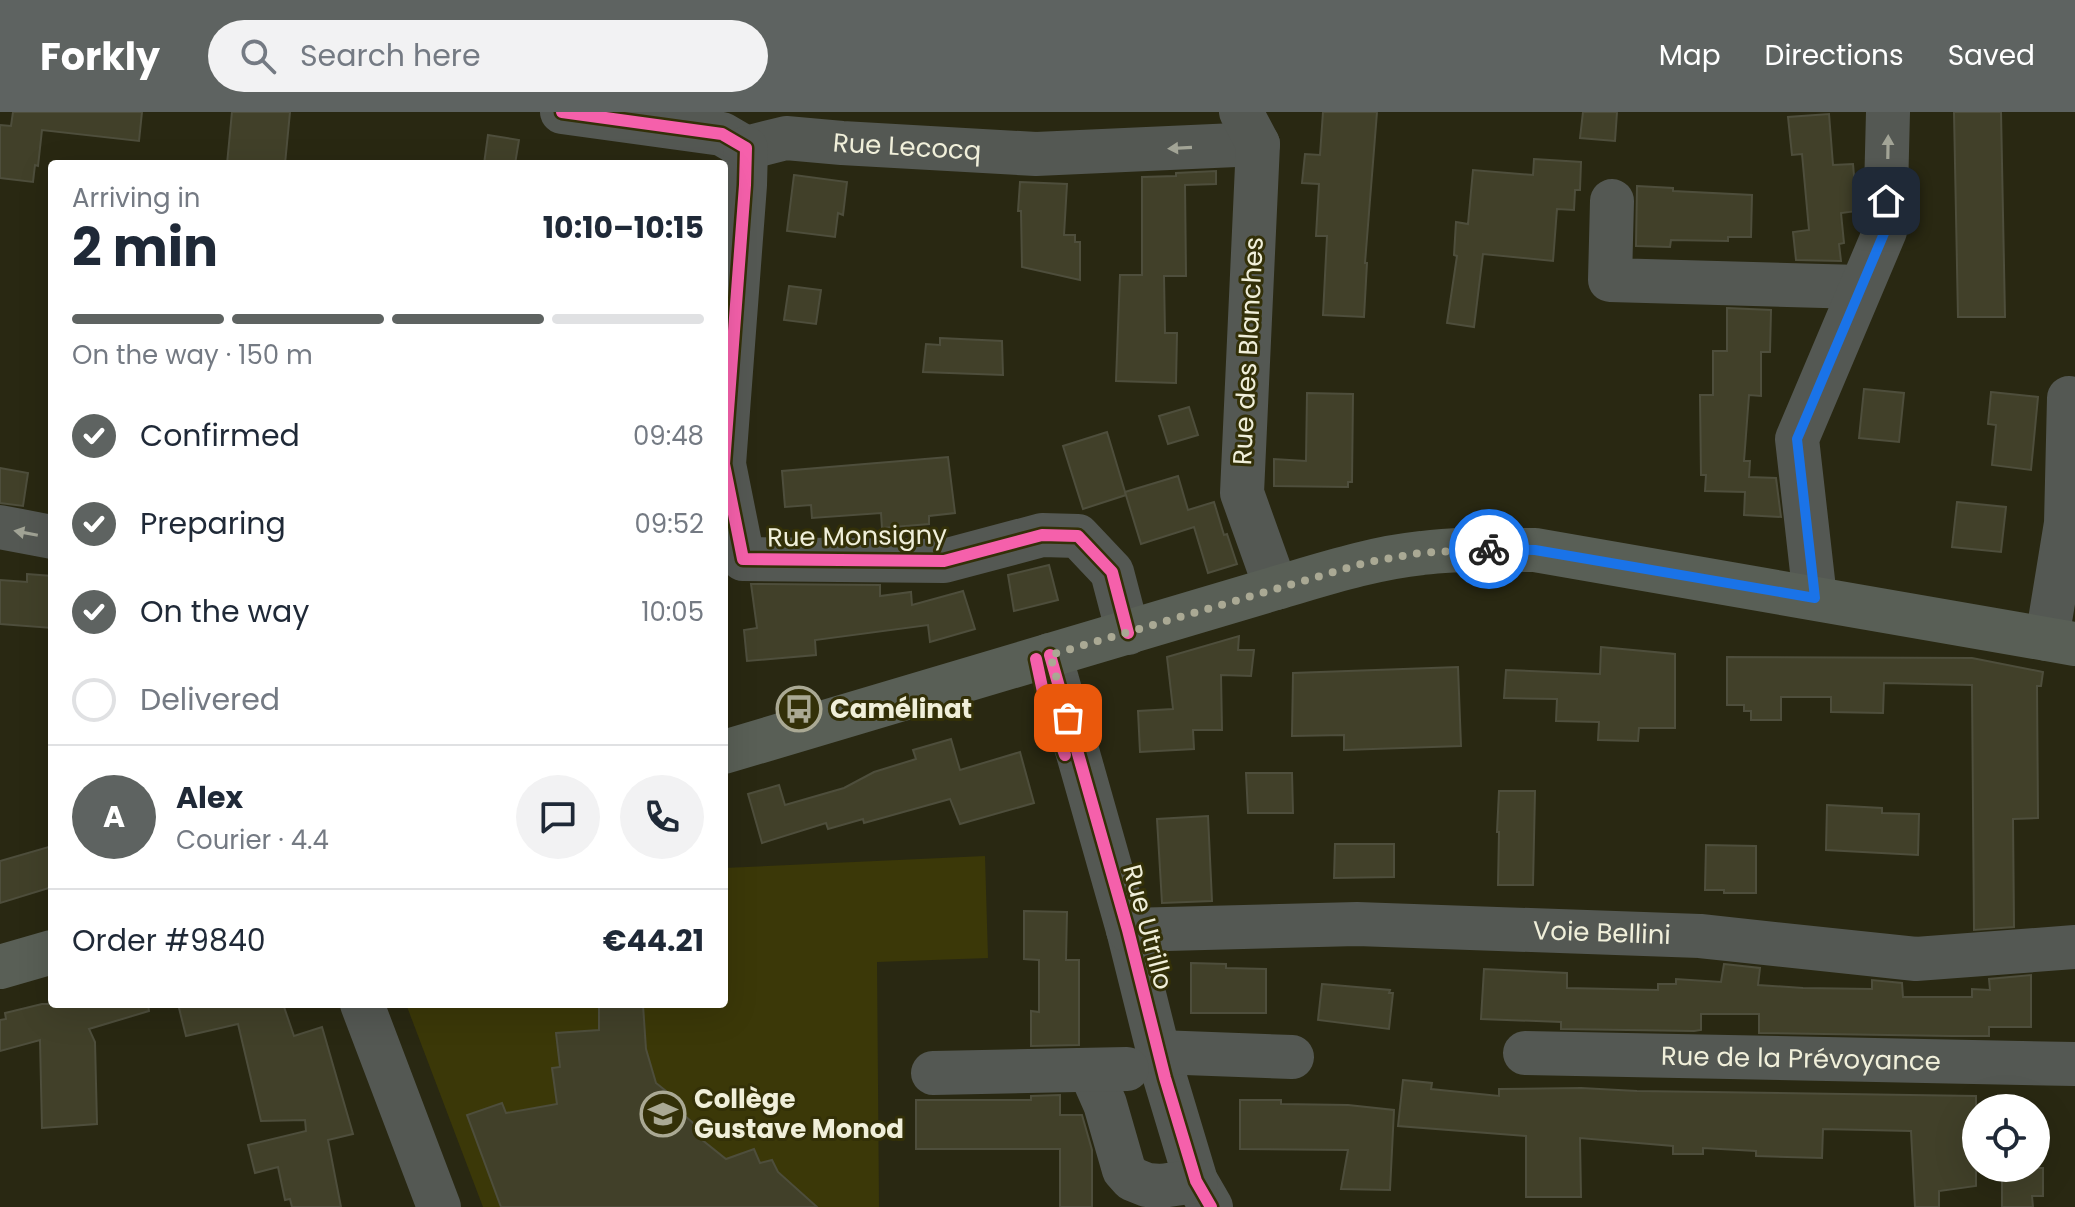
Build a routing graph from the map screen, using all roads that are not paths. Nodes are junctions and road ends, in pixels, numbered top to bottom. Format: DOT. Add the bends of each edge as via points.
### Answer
graph roads {
  1 [pos="562,112"];
  2 [pos="1888,112"];
  3 [pos="609,116"];
  4 [pos="1249,128"];
  5 [pos="746,148"];
  6 [pos="1612,201"];
  7 [pos="1860,287"];
  8 [pos="2069,398"];
  9 [pos="728,411"];
  10 [pos="728,484"];
  11 [pos="0,527"];
  12 [pos="48,536"];
  13 [pos="1276,588"];
  14 [pos="1815,598"];
  15 [pos="1128,633"];
  16 [pos="2061,641"];
  17 [pos="1050,655"];
  18 [pos="728,743"];
  19 [pos="1128,930"];
  20 [pos="2075,947"];
  21 [pos="48,953"];
  22 [pos="0,967"];
  23 [pos="364,1008"];
  24 [pos="1525,1053"];
  25 [pos="1292,1057"];
  26 [pos="1125,1064"];
  27 [pos="2075,1064"];
  28 [pos="933,1073"];
  29 [pos="1204,1194"];
  30 [pos="1152,1196"];
  31 [pos="439,1207"];
  1 -- 3 [label="street"];
  7 -- 2 [label="street, one-way" via="1885,231"];
  3 -- 5 [label="street" via="722,134"];
  4 -- 5 [label="street, Rue Lecocq, one-way" via="1036,154 786,138"];
  4 -- 13 [label="street, Rue des Blanches" via="1242,493"];
  5 -- 9 [label="street, Rue Monsigny"];
  6 -- 7 [label="street" via="1610,280"];
  7 -- 14 [label="street" via="1797,439"];
  8 -- 16 [label="street"];
  10 -- 15 [label="street, Rue Monsigny" via="743,559 944,561 1042,535 1078,536 1112,572"];
  12 -- 11 [label="street, one-way"];
  13 -- 14 [label="main road" via="1368,562 1494,549 1535,550"];
  13 -- 15 [label="main road"];
  14 -- 16 [label="main road"];
  15 -- 17 [label="main road"];
  17 -- 18 [label="main road"];
  17 -- 19 [label="street, Rue Utrillo"];
  19 -- 20 [label="street, Voie Bellini" via="1357,924 1700,936 1916,959"];
  19 -- 26 [label="street, Rue Utrillo"];
  21 -- 22 [label="main road"];
  23 -- 31 [label="street"];
  24 -- 27 [label="street, Rue de la Prévoyance"];
  25 -- 26 [label="street"];
  26 -- 28 [label="street"];
  26 -- 29 [label="street, Rue Utrillo"];
  26 -- 30 [label="street" via="1105,1104 1124,1170"];
  29 -- 30 [label="street"];
}
